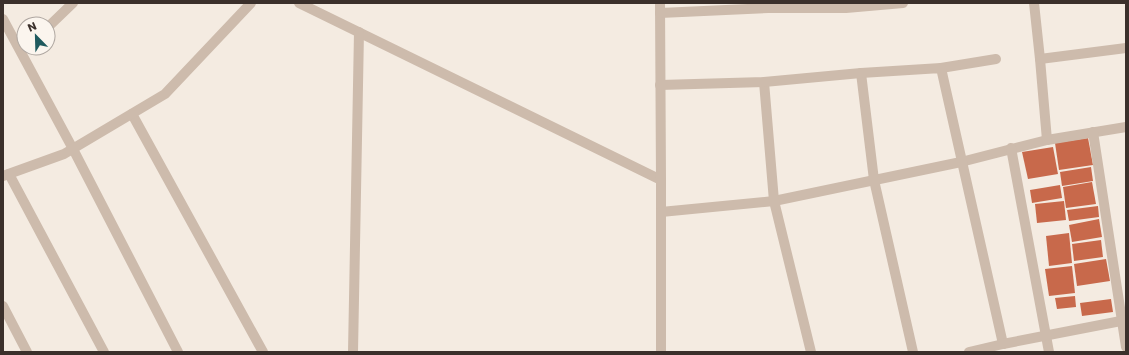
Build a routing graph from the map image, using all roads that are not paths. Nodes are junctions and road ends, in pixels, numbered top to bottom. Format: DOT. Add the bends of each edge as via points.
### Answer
graph roads {
  1 [pos="73,3"];
  2 [pos="251,3"];
  3 [pos="299,3"];
  4 [pos="903,3"];
  5 [pos="1034,3"];
  6 [pos="883,4"];
  7 [pos="808,5"];
  8 [pos="768,6"];
  9 [pos="660,8"];
  10 [pos="3,19"];
  11 [pos="56,19"];
  12 [pos="359,32"];
  13 [pos="16,39"];
  14 [pos="1126,48"];
  15 [pos="26,56"];
  16 [pos="996,59"];
  17 [pos="1040,59"];
  18 [pos="941,68"];
  19 [pos="861,73"];
  20 [pos="764,82"];
  21 [pos="660,85"];
  22 [pos="132,114"];
  23 [pos="1126,127"];
  24 [pos="1093,132"];
  25 [pos="1048,140"];
  26 [pos="1011,148"];
  27 [pos="73,149"];
  28 [pos="961,162"];
  29 [pos="6,175"];
  30 [pos="661,180"];
  31 [pos="874,180"];
  32 [pos="774,201"];
  33 [pos="661,212"];
  34 [pos="3,306"];
  35 [pos="1124,321"];
  36 [pos="1045,335"];
  37 [pos="1003,344"];
  38 [pos="1126,347"];
  39 [pos="27,352"];
  40 [pos="104,352"];
  41 [pos="178,352"];
  42 [pos="263,352"];
  43 [pos="353,352"];
  44 [pos="661,352"];
  45 [pos="811,352"];
  46 [pos="913,352"];
  47 [pos="969,352"];
  48 [pos="1049,352"];
  1 -- 11 [label="street"];
  2 -- 22 [label="street" via="166,94"];
  3 -- 12 [label="street"];
  4 -- 6 [label="street"];
  5 -- 17 [label="street"];
  6 -- 7 [label="street" via="846,8"];
  7 -- 8 [label="street"];
  8 -- 9 [label="street"];
  9 -- 21 [label="street"];
  10 -- 13 [label="street"];
  12 -- 30 [label="street"];
  12 -- 43 [label="street"];
  14 -- 17 [label="street"];
  15 -- 27 [label="street"];
  16 -- 18 [label="street"];
  17 -- 25 [label="street"];
  18 -- 19 [label="street"];
  18 -- 28 [label="street"];
  19 -- 20 [label="street"];
  19 -- 31 [label="street"];
  20 -- 21 [label="street"];
  20 -- 32 [label="street"];
  21 -- 30 [label="street"];
  22 -- 27 [label="street"];
  22 -- 42 [label="street"];
  23 -- 24 [label="street"];
  24 -- 25 [label="street"];
  24 -- 35 [label="street"];
  25 -- 26 [label="street"];
  26 -- 28 [label="street"];
  26 -- 36 [label="street"];
  27 -- 29 [label="street"];
  27 -- 41 [label="street"];
  28 -- 31 [label="street"];
  28 -- 37 [label="street"];
  29 -- 40 [label="street"];
  30 -- 33 [label="street"];
  31 -- 32 [label="street"];
  31 -- 46 [label="street"];
  32 -- 33 [label="street"];
  32 -- 45 [label="street"];
  33 -- 44 [label="street"];
  34 -- 39 [label="street"];
  35 -- 36 [label="street"];
  35 -- 38 [label="street"];
  36 -- 37 [label="street"];
  36 -- 48 [label="street"];
  37 -- 47 [label="street"];
}
